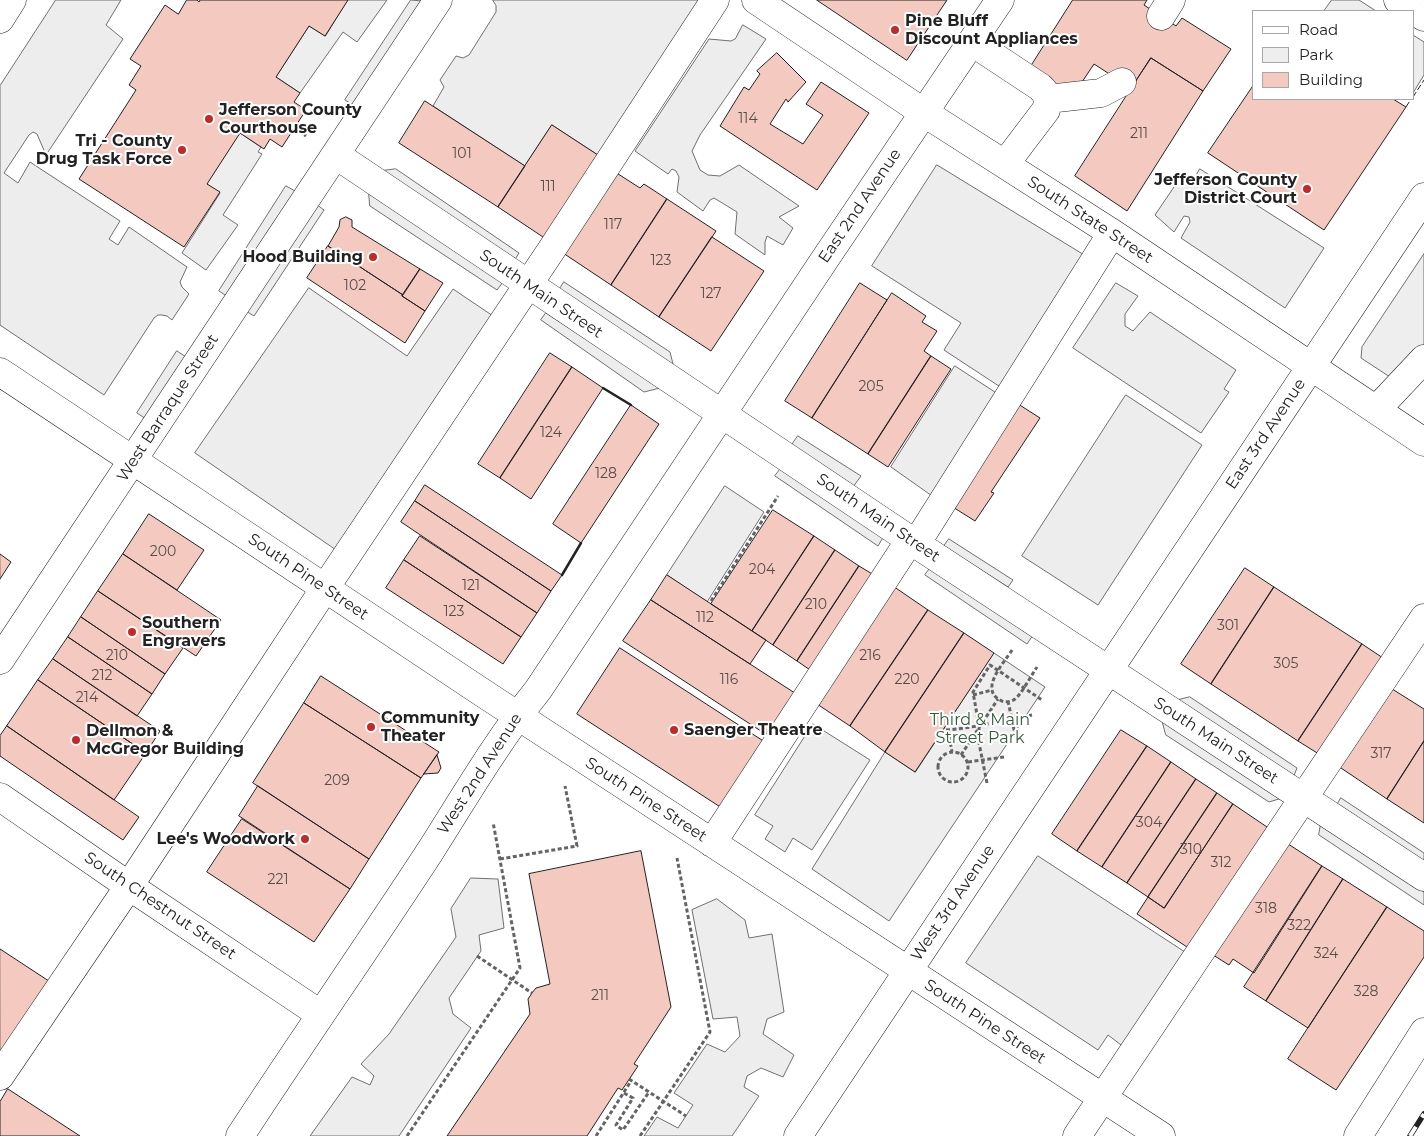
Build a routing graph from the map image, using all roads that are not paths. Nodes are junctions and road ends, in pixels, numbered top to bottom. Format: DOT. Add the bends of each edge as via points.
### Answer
graph roads {
  1 [pos="12,0"];
  2 [pos="438,0"];
  3 [pos="716,0"];
  4 [pos="756,0"];
  5 [pos="1000,0"];
  6 [pos="1398,0"];
  7 [pos="1412,10"];
  8 [pos="0,19"];
  9 [pos="972,42"];
  10 [pos="1122,82"];
  11 [pos="1048,99"];
  12 [pos="923,112"];
  13 [pos="336,155"];
  14 [pos="1005,164"];
  15 [pos="1424,197"];
  16 [pos="1112,233"];
  17 [pos="528,285"];
  18 [pos="1424,359"];
  19 [pos="1310,367"];
  20 [pos="0,372"];
  21 [pos="1376,410"];
  22 [pos="722,413"];
  23 [pos="1424,442"];
  24 [pos="133,461"];
  25 [pos="913,542"];
  26 [pos="324,588"];
  27 [pos="1424,618"];
  28 [pos="0,660"];
  29 [pos="1108,671"];
  30 [pos="517,716"];
  31 [pos="0,797"];
  32 [pos="1304,798"];
  33 [pos="712,843"];
  34 [pos="1424,877"];
  35 [pos="129,886"];
  36 [pos="908,971"];
  37 [pos="320,1014"];
  38 [pos="1424,1032"];
  39 [pos="0,1076"];
  40 [pos="1101,1098"];
  41 [pos="240,1136"];
  42 [pos="798,1136"];
  43 [pos="1077,1136"];
  44 [pos="1161,1136"];
  45 [pos="1358,1136"];
  1 -- 8 [label="main road"];
  2 -- 13 [label="main road, West Barraque Street"];
  3 -- 17 [label="main road"];
  4 -- 12 [label="main road, South State Street"];
  5 -- 9 [label="main road, East 2nd Avenue"];
  6 -- 7 [label="main road"];
  9 -- 11 [label="main road" via="1040,87"];
  9 -- 12 [label="main road, East 2nd Avenue"];
  10 -- 11 [label="main road" via="1101,94"];
  11 -- 14 [label="main road" via="1046,110"];
  12 -- 14 [label="main road, South State Street"];
  12 -- 22 [label="main road, East 2nd Avenue"];
  13 -- 17 [label="main road, South Main Street"];
  13 -- 24 [label="main road, West Barraque Street"];
  14 -- 16 [label="main road, South State Street"];
  15 -- 19 [label="main road, East 3rd Avenue"];
  16 -- 19 [label="main road, South State Street"];
  16 -- 25 [label="main road"];
  17 -- 22 [label="main road, South Main Street"];
  17 -- 26 [label="main road"];
  18 -- 21 [label="main road"];
  19 -- 21 [label="main road, South State Street"];
  19 -- 29 [label="main road, East 3rd Avenue"];
  20 -- 24 [label="main road, South Pine Street"];
  21 -- 23 [label="main road, South State Street"];
  22 -- 25 [label="main road, South Main Street"];
  22 -- 30 [label="main road, West 2nd Avenue" via="538,690"];
  24 -- 26 [label="main road, South Pine Street"];
  24 -- 28 [label="main road, West Barraque Street"];
  25 -- 29 [label="main road, South Main Street"];
  25 -- 33 [label="main road"];
  26 -- 30 [label="main road, South Pine Street"];
  26 -- 35 [label="main road"];
  27 -- 32 [label="main road"];
  29 -- 32 [label="main road, South Main Street"];
  29 -- 36 [label="main road, West 3rd Avenue"];
  30 -- 33 [label="main road, South Pine Street"];
  30 -- 37 [label="main road, West 2nd Avenue"];
  31 -- 35 [label="main road, South Chestnut Street"];
  32 -- 34 [label="main road, South Main Street"];
  32 -- 40 [label="main road"];
  33 -- 36 [label="main road, South Pine Street"];
  35 -- 37 [label="main road, South Chestnut Street"];
  35 -- 39 [label="main road"];
  36 -- 40 [label="main road, South Pine Street"];
  36 -- 42 [label="main road, West 3rd Avenue"];
  37 -- 41 [label="main road, West 2nd Avenue"];
  38 -- 45 [label="main road"];
  40 -- 43 [label="main road"];
  40 -- 44 [label="main road, South Pine Street"];
}
